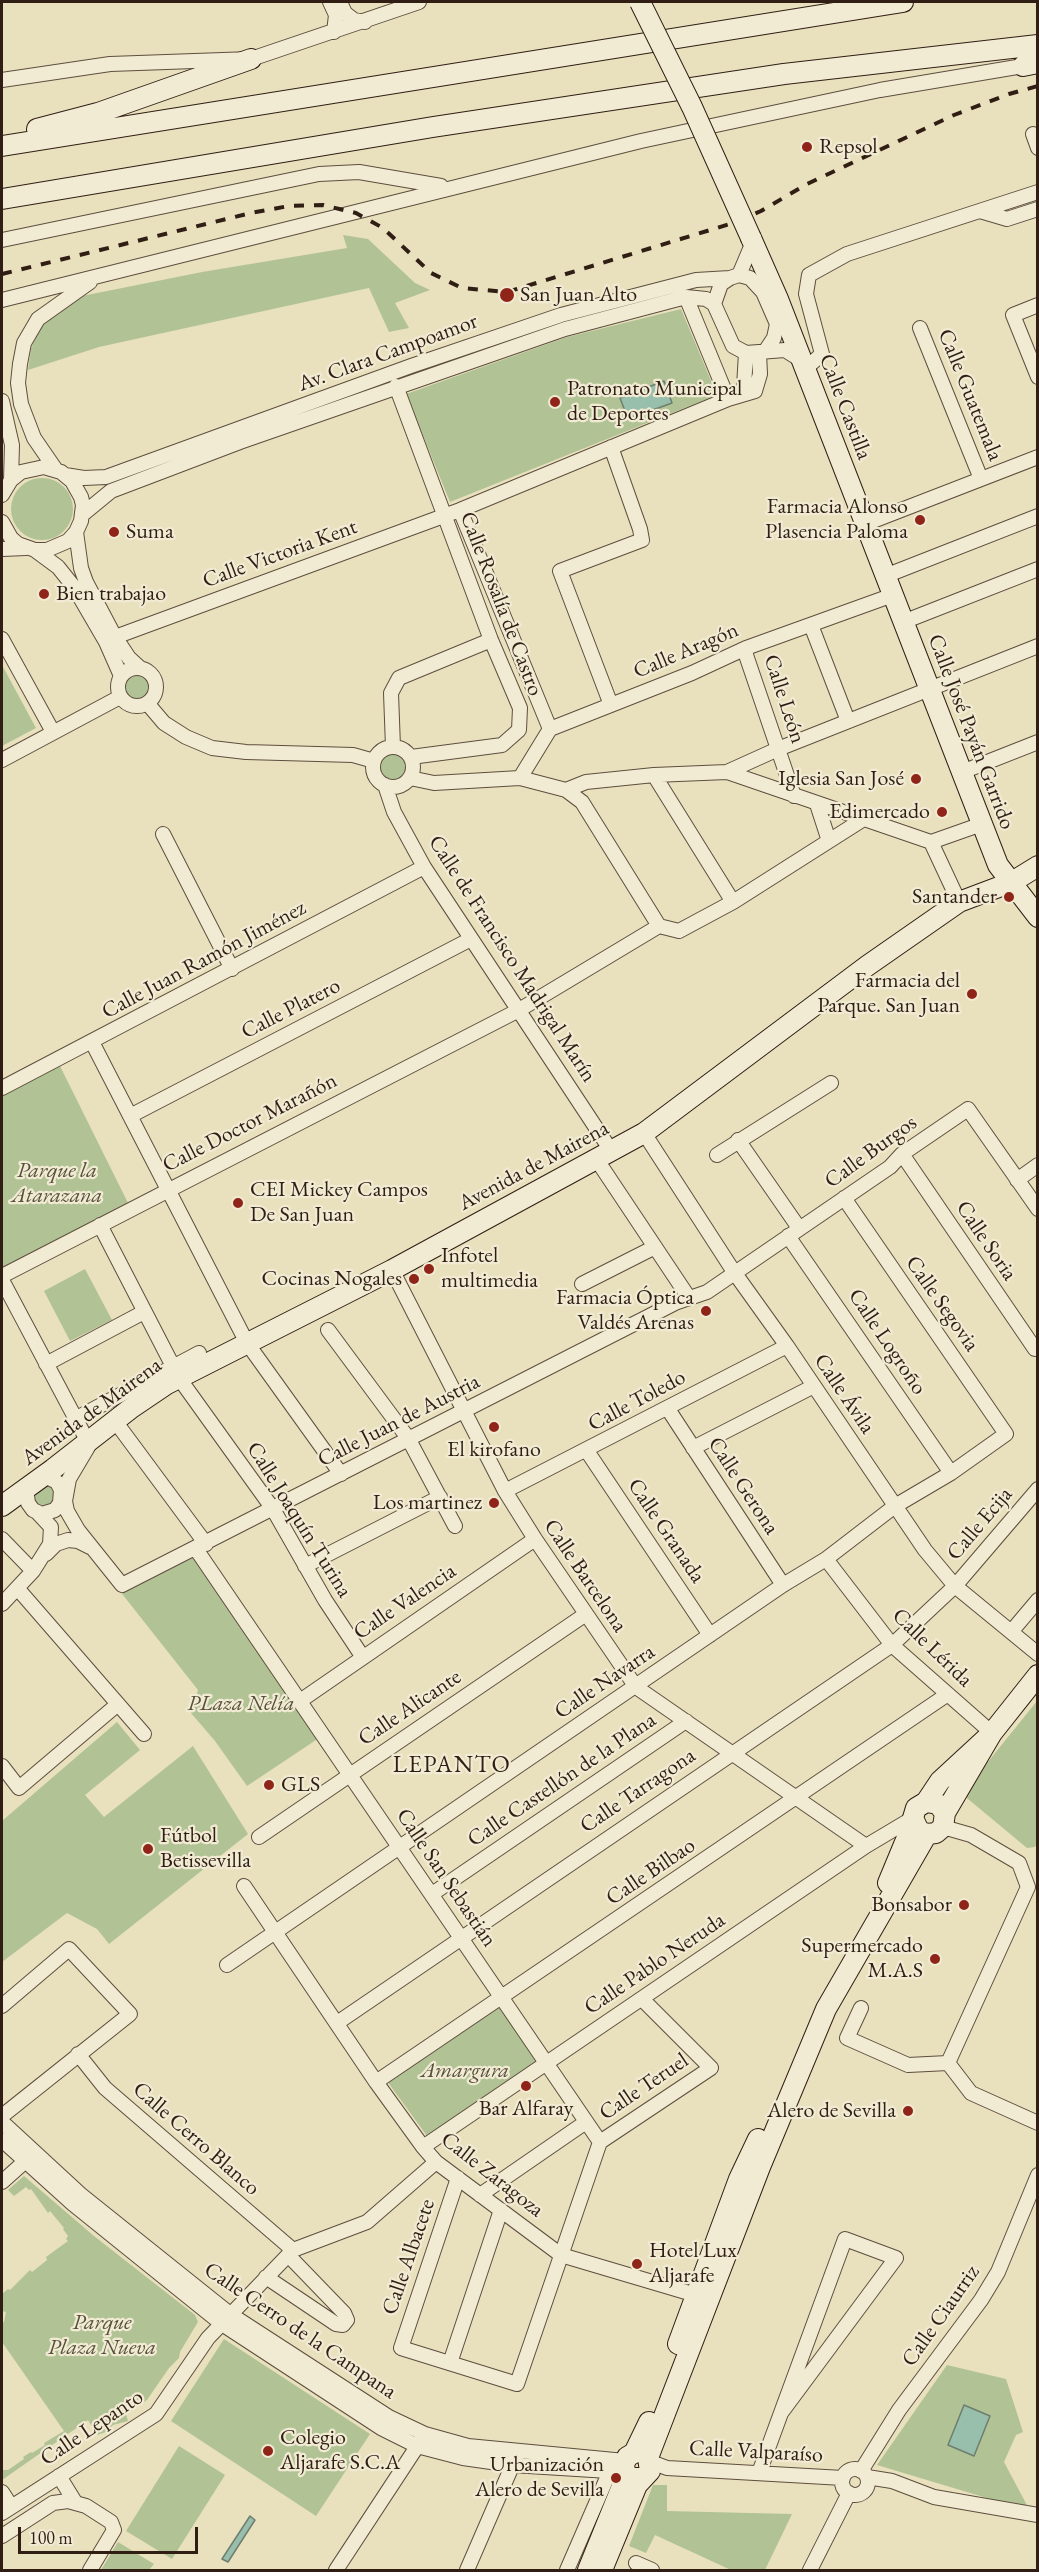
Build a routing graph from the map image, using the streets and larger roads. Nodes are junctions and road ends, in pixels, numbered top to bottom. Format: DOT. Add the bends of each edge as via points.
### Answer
graph roads {
  1 [pos="330,2"];
  2 [pos="340,2"];
  3 [pos="419,2"];
  4 [pos="640,2"];
  5 [pos="903,2"];
  6 [pos="365,22"];
  7 [pos="334,32"];
  8 [pos="1038,45"];
  9 [pos="251,59"];
  10 [pos="1030,64"];
  11 [pos="2,80"];
  12 [pos="1033,134"];
  13 [pos="2,139"];
  14 [pos="2,146"];
  15 [pos="1038,148"];
  16 [pos="449,187"];
  17 [pos="1038,192"];
  18 [pos="2,199"];
  19 [pos="1038,209"];
  20 [pos="981,211"];
  21 [pos="2,240"];
  22 [pos="752,240"];
  23 [pos="101,274"];
  24 [pos="734,277"];
  25 [pos="767,292"];
  26 [pos="686,297"];
  27 [pos="2,300"];
  28 [pos="714,304"];
  29 [pos="1038,305"];
  30 [pos="920,327"];
  31 [pos="757,352"];
  32 [pos="803,364"];
  33 [pos="1038,377"];
  34 [pos="396,386"];
  35 [pos="733,397"];
  36 [pos="2,401"];
  37 [pos="611,447"];
  38 [pos="1038,457"];
  39 [pos="61,472"];
  40 [pos="981,479"];
  41 [pos="11,480"];
  42 [pos="2,495"];
  43 [pos="460,510"];
  44 [pos="83,514"];
  45 [pos="445,515"];
  46 [pos="1038,516"];
  47 [pos="2,522"];
  48 [pos="865,524"];
  49 [pos="76,532"];
  50 [pos="2,549"];
  51 [pos="31,549"];
  52 [pos="1038,570"];
  53 [pos="885,576"];
  54 [pos="893,595"];
  55 [pos="903,622"];
  56 [pos="812,625"];
  57 [pos="115,637"];
  58 [pos="2,639"];
  59 [pos="491,640"];
  60 [pos="1038,646"];
  61 [pos="746,648"];
  62 [pos="140,668"];
  63 [pos="121,676"];
  64 [pos="929,689"];
  65 [pos="120,697"];
  66 [pos="147,703"];
  67 [pos="611,705"];
  68 [pos="848,721"];
  69 [pos="550,729"];
  70 [pos="53,732"];
  71 [pos="1038,742"];
  72 [pos="393,747"];
  73 [pos="778,749"];
  74 [pos="411,757"];
  75 [pos="2,760"];
  76 [pos="374,761"];
  77 [pos="727,772"];
  78 [pos="962,772"];
  79 [pos="654,775"];
  80 [pos="410,778"];
  81 [pos="520,778"];
  82 [pos="385,785"];
  83 [pos="566,790"];
  84 [pos="794,796"];
  85 [pos="817,804"];
  86 [pos="862,820"];
  87 [pos="982,824"];
  88 [pos="163,834"];
  89 [pos="829,841"];
  90 [pos="931,842"];
  91 [pos="1038,866"];
  92 [pos="424,867"];
  93 [pos="1012,882"];
  94 [pos="733,902"];
  95 [pos="958,902"];
  96 [pos="1038,917"];
  97 [pos="659,926"];
  98 [pos="471,939"];
  99 [pos="232,969"];
  100 [pos="519,1010"];
  101 [pos="92,1042"];
  102 [pos="831,1083"];
  103 [pos="2,1088"];
  104 [pos="130,1116"];
  105 [pos="644,1133"];
  106 [pos="738,1140"];
  107 [pos="902,1154"];
  108 [pos="717,1155"];
  109 [pos="604,1156"];
  110 [pos="1038,1165"];
  111 [pos="1017,1179"];
  112 [pos="167,1190"];
  113 [pos="844,1198"];
  114 [pos="1038,1209"];
  115 [pos="100,1225"];
  116 [pos="794,1232"];
  117 [pos="655,1246"];
  118 [pos="392,1269"];
  119 [pos="734,1272"];
  120 [pos="2,1278"];
  121 [pos="582,1284"];
  122 [pos="689,1298"];
  123 [pos="144,1312"];
  124 [pos="328,1330"];
  125 [pos="247,1343"];
  126 [pos="788,1346"];
  127 [pos="1038,1347"];
  128 [pos="199,1353"];
  129 [pos="46,1365"];
  130 [pos="176,1372"];
  131 [pos="814,1386"];
  132 [pos="668,1409"];
  133 [pos="463,1411"];
  134 [pos="75,1419"];
  135 [pos="101,1432"];
  136 [pos="1006,1434"];
  137 [pos="408,1438"];
  138 [pos="693,1448"];
  139 [pos="587,1451"];
  140 [pos="951,1473"];
  141 [pos="341,1474"];
  142 [pos="44,1476"];
  143 [pos="26,1488"];
  144 [pos="1038,1489"];
  145 [pos="61,1490"];
  146 [pos="505,1491"];
  147 [pos="440,1497"];
  148 [pos="2,1506"];
  149 [pos="895,1506"];
  150 [pos="67,1508"];
  151 [pos="273,1509"];
  152 [pos="37,1512"];
  153 [pos="49,1523"];
  154 [pos="455,1526"];
  155 [pos="2,1539"];
  156 [pos="535,1539"];
  157 [pos="59,1540"];
  158 [pos="201,1547"];
  159 [pos="93,1550"];
  160 [pos="42,1558"];
  161 [pos="826,1559"];
  162 [pos="305,1566"];
  163 [pos="33,1571"];
  164 [pos="783,1585"];
  165 [pos="956,1586"];
  166 [pos="18,1589"];
  167 [pos="1038,1600"];
  168 [pos="2,1604"];
  169 [pos="586,1614"];
  170 [pos="1011,1632"];
  171 [pos="710,1635"];
  172 [pos="892,1645"];
  173 [pos="1038,1654"];
  174 [pos="362,1656"];
  175 [pos="1038,1675"];
  176 [pos="636,1687"];
  177 [pos="948,1694"];
  178 [pos="300,1701"];
  179 [pos="117,1704"];
  180 [pos="686,1721"];
  181 [pos="992,1733"];
  182 [pos="144,1734"];
  183 [pos="732,1753"];
  184 [pos="2,1767"];
  185 [pos="350,1774"];
  186 [pos="797,1798"];
  187 [pos="928,1823"];
  188 [pos="260,1837"];
  189 [pos="866,1846"];
  190 [pos="400,1847"];
  191 [pos="244,1886"];
  192 [pos="432,1894"];
  193 [pos="275,1932"];
  194 [pos="461,1938"];
  195 [pos="227,1965"];
  196 [pos="502,1998"];
  197 [pos="642,1999"];
  198 [pos="2,2006"];
  199 [pos="861,2008"];
  200 [pos="337,2023"];
  201 [pos="78,2054"];
  202 [pos="547,2063"];
  203 [pos="948,2063"];
  204 [pos="376,2082"];
  205 [pos="2,2116"];
  206 [pos="2,2122"];
  207 [pos="586,2122"];
  208 [pos="1038,2123"];
  209 [pos="2,2140"];
  210 [pos="600,2142"];
  211 [pos="423,2147"];
  212 [pos="30,2157"];
  213 [pos="436,2162"];
  214 [pos="1038,2175"];
  215 [pos="458,2178"];
  216 [pos="2,2182"];
  217 [pos="480,2194"];
  218 [pos="501,2210"];
  219 [pos="290,2253"];
  220 [pos="561,2255"];
  221 [pos="266,2277"];
  222 [pos="696,2295"];
  223 [pos="226,2319"];
  224 [pos="450,2363"];
  225 [pos="781,2413"];
  226 [pos="425,2434"];
  227 [pos="417,2446"];
  228 [pos="518,2451"];
  229 [pos="512,2465"];
  230 [pos="638,2467"];
  231 [pos="759,2473"];
  232 [pos="864,2474"];
  233 [pos="58,2476"];
  234 [pos="843,2478"];
  235 [pos="2,2492"];
  236 [pos="849,2493"];
  237 [pos="75,2502"];
  238 [pos="6,2510"];
  239 [pos="1038,2515"];
  240 [pos="2,2536"];
  241 [pos="636,2563"];
  242 [pos="90,2571"];
  243 [pos="336,2571"];
  244 [pos="466,2571"];
  245 [pos="567,2571"];
  246 [pos="588,2571"];
  247 [pos="602,2571"];
  248 [pos="652,2571"];
  249 [pos="810,2571"];
  1 -- 7 [label="street" via="336,15"];
  2 -- 6 [label="street" via="345,14"];
  3 -- 6 [label="street"];
  4 -- 22 [label="street, Calle Castilla, bridge"];
  5 -- 14 [label="street"];
  6 -- 7 [label="street"];
  7 -- 9 [label="street"];
  8 -- 18 [label="street" via="760,77"];
  9 -- 11 [label="street" via="110,64"];
  9 -- 13 [label="street" via="98,113"];
  10 -- 16 [label="street" via="791,108"];
  12 -- 15 [label="street"];
  16 -- 21 [label="street" via="359,172 319,174"];
  16 -- 23 [label="street"];
  17 -- 20 [label="street"];
  19 -- 20 [label="street" via="1007,219"];
  20 -- 32 [label="street" via="847,254 809,275 806,294 822,354"];
  22 -- 24 [label="street"];
  22 -- 25 [label="street, Calle Castilla"];
  23 -- 27 [label="street"];
  23 -- 39 [label="street" via="38,319 24,343 18,383 21,404 34,438"];
  24 -- 25 [label="street" via="750,278"];
  24 -- 28 [label="street" via="721,284"];
  24 -- 39 [label="street, Av. Clara Campoamor" via="696,280 561,315 106,477 84,478"];
  25 -- 31 [label="street" via="777,324 774,338"];
  25 -- 32 [label="street, Calle Castilla"];
  26 -- 28 [label="street, Av. Clara Campoamor"];
  26 -- 34 [label="street, Av. Clara Campoamor" via="565,328"];
  26 -- 35 [label="street"];
  28 -- 31 [label="street" via="733,346"];
  29 -- 33 [label="street" via="1013,315"];
  30 -- 40 [label="street, Calle Guatemala"];
  31 -- 32 [label="street" via="785,350"];
  31 -- 35 [label="street, Calle Victoria Kent" via="755,391"];
  32 -- 48 [label="street, Calle Castilla"];
  34 -- 44 [label="street, Av. Clara Campoamor" via="111,491"];
  34 -- 45 [label="street, Calle Rosalía de Castro"];
  35 -- 37 [label="street, Calle Victoria Kent"];
  36 -- 41 [label="street" via="12,445"];
  37 -- 43 [label="street, Calle Victoria Kent"];
  37 -- 67 [label="street" via="642,540 560,571"];
  38 -- 40 [label="street"];
  39 -- 41 [label="street, Av. Clara Campoamor" via="32,468"];
  39 -- 44 [label="street" via="78,488"];
  40 -- 48 [label="street"];
  41 -- 42 [label="street"];
  43 -- 45 [label="street, Calle Victoria Kent"];
  43 -- 69 [label="street"];
  44 -- 49 [label="street"];
  45 -- 57 [label="street, Calle Victoria Kent"];
  45 -- 59 [label="street, Calle Rosalía de Castro"];
  46 -- 53 [label="street"];
  47 -- 51 [label="street" via="11,538"];
  48 -- 53 [label="street, Calle Castilla"];
  49 -- 51 [label="street" via="58,547"];
  49 -- 57 [label="street" via="81,568"];
  50 -- 51 [label="street"];
  51 -- 63 [label="street" via="58,567 74,587"];
  52 -- 55 [label="street"];
  53 -- 54 [label="street, Calle Castilla"];
  54 -- 55 [label="street, Calle José Payán Garrido"];
  54 -- 56 [label="street, Calle Aragón"];
  55 -- 64 [label="street, Calle José Payán Garrido"];
  56 -- 61 [label="street, Calle Aragón"];
  56 -- 68 [label="street"];
  57 -- 62 [label="street"];
  58 -- 70 [label="street"];
  59 -- 72 [label="street" via="399,678 392,693"];
  59 -- 74 [label="street, Calle Rosalía de Castro" via="520,708 519,730 502,745"];
  60 -- 64 [label="street"];
  61 -- 67 [label="street, Calle Aragón"];
  61 -- 73 [label="street, Calle León"];
  62 -- 63 [label="street" via="129,669"];
  62 -- 66 [label="street" via="150,673 156,683 155,694"];
  63 -- 65 [label="street" via="117,686"];
  64 -- 68 [label="street"];
  64 -- 78 [label="street, Calle José Payán Garrido"];
  65 -- 66 [label="street" via="132,705"];
  65 -- 70 [label="street"];
  66 -- 76 [label="street" via="165,723 212,748 353,755"];
  67 -- 69 [label="street, Calle Aragón"];
  68 -- 73 [label="street"];
  69 -- 81 [label="street"];
  70 -- 75 [label="street"];
  71 -- 78 [label="street"];
  72 -- 74 [label="street" via="404,749"];
  72 -- 76 [label="street" via="381,751"];
  73 -- 77 [label="street"];
  73 -- 84 [label="street, Calle León"];
  74 -- 80 [label="street" via="414,768"];
  76 -- 82 [label="street" via="376,778"];
  77 -- 79 [label="street"];
  77 -- 84 [label="street"];
  78 -- 87 [label="street, Calle José Payán Garrido"];
  79 -- 83 [label="street" via="586,782"];
  79 -- 94 [label="street"];
  80 -- 81 [label="street" via="434,783"];
  80 -- 82 [label="street" via="396,787"];
  81 -- 83 [label="street"];
  82 -- 92 [label="street, Calle de Francisco Madrigal Marín" via="394,812"];
  83 -- 97 [label="street" via="582,802"];
  84 -- 85 [label="street"];
  85 -- 86 [label="street"];
  85 -- 89 [label="street"];
  86 -- 89 [label="street"];
  86 -- 90 [label="street"];
  87 -- 90 [label="street"];
  87 -- 93 [label="street, Calle José Payán Garrido" via="998,865"];
  88 -- 99 [label="street"];
  89 -- 94 [label="street"];
  90 -- 95 [label="street"];
  91 -- 93 [label="street, Avenida de Mairena"];
  92 -- 98 [label="street, Calle de Francisco Madrigal Marín"];
  92 -- 99 [label="street, Calle Juan Ramón Jiménez"];
  93 -- 95 [label="street, Avenida de Mairena"];
  93 -- 96 [label="street, Calle José Payán Garrido"];
  94 -- 97 [label="street" via="679,930"];
  95 -- 105 [label="street, Avenida de Mairena"];
  97 -- 100 [label="street, Calle Doctor Marañón"];
  98 -- 100 [label="street, Calle de Francisco Madrigal Marín"];
  98 -- 104 [label="street, Calle Platero"];
  99 -- 101 [label="street, Calle Juan Ramón Jiménez"];
  100 -- 109 [label="street, Calle de Francisco Madrigal Marín"];
  100 -- 112 [label="street, Calle Doctor Marañón"];
  101 -- 103 [label="street, Calle Juan Ramón Jiménez"];
  101 -- 104 [label="street"];
  102 -- 106 [label="street"];
  104 -- 112 [label="street"];
  105 -- 109 [label="street, Avenida de Mairena"];
  105 -- 119 [label="street, Calle Ávila"];
  106 -- 108 [label="street"];
  106 -- 116 [label="street"];
  107 -- 111 [label="street, Calle Burgos" via="968,1109"];
  107 -- 113 [label="street, Calle Burgos" via="891,1167"];
  107 -- 127 [label="street, Calle Soria" via="1035,1349"];
  109 -- 117 [label="street, Calle de Francisco Madrigal Marín"];
  109 -- 118 [label="street, Avenida de Mairena"];
  110 -- 111 [label="street"];
  111 -- 114 [label="street"];
  112 -- 115 [label="street, Calle Doctor Marañón"];
  112 -- 125 [label="street"];
  113 -- 116 [label="street, Calle Burgos"];
  113 -- 136 [label="street, Calle Segovia"];
  115 -- 120 [label="street, Calle Doctor Marañón"];
  115 -- 123 [label="street, Calle Joaquín Turina"];
  116 -- 119 [label="street, Calle Burgos"];
  116 -- 140 [label="street, Calle Logroño"];
  117 -- 121 [label="street"];
  117 -- 122 [label="street, Calle de Francisco Madrigal Marín"];
  118 -- 125 [label="street, Avenida de Mairena"];
  118 -- 133 [label="street, Calle Barcelona"];
  119 -- 122 [label="street, Calle Juan de Austria" via="707,1292"];
  119 -- 126 [label="street, Calle Ávila"];
  120 -- 129 [label="street, Calle San Sebastián"];
  122 -- 133 [label="street, Calle Juan de Austria"];
  123 -- 129 [label="street"];
  123 -- 130 [label="street, Calle Joaquín Turina"];
  124 -- 137 [label="street"];
  125 -- 130 [label="street, Avenida de Mairena"];
  125 -- 141 [label="street"];
  126 -- 131 [label="street, Calle Ávila"];
  126 -- 132 [label="street, Calle Toledo"];
  128 -- 130 [label="street"];
  129 -- 134 [label="street, Calle San Sebastián"];
  130 -- 134 [label="street"];
  130 -- 135 [label="street, Avenida de Mairena"];
  130 -- 151 [label="street, Calle Joaquín Turina"];
  131 -- 138 [label="street"];
  131 -- 149 [label="street, Calle Ávila"];
  132 -- 138 [label="street, Calle Gerona"];
  132 -- 139 [label="street, Calle Toledo"];
  133 -- 137 [label="street, Calle Juan de Austria"];
  133 -- 146 [label="street, Calle Barcelona"];
  134 -- 135 [label="street, Calle San Sebastián"];
  135 -- 142 [label="street, Avenida de Mairena"];
  135 -- 150 [label="street" via="74,1467 66,1490"];
  135 -- 158 [label="street, Calle San Sebastián"];
  136 -- 140 [label="street, Calle Navarra"];
  137 -- 141 [label="street, Calle Juan de Austria"];
  137 -- 147 [label="street"];
  138 -- 164 [label="street, Calle Gerona"];
  139 -- 146 [label="street, Calle Toledo"];
  139 -- 171 [label="street, Calle Granada"];
  140 -- 149 [label="street, Calle Navarra"];
  141 -- 151 [label="street, Calle Juan de Austria"];
  142 -- 143 [label="street, Avenida de Mairena"];
  142 -- 145 [label="street" via="57,1482"];
  143 -- 148 [label="street, Avenida de Mairena"];
  143 -- 152 [label="street" via="27,1503"];
  144 -- 165 [label="street, Calle Ecija"];
  145 -- 150 [label="street"];
  145 -- 152 [label="street" via="58,1507 46,1514"];
  146 -- 156 [label="street, Calle Barcelona"];
  147 -- 154 [label="street"];
  147 -- 162 [label="street"];
  149 -- 161 [label="street, Calle Navarra"];
  149 -- 165 [label="street, Calle Ávila"];
  150 -- 157 [label="street" via="67,1522"];
  150 -- 159 [label="street, Calle Juan de Austria"];
  151 -- 158 [label="street, Calle Juan de Austria"];
  151 -- 162 [label="street, Calle Joaquín Turina"];
  152 -- 153 [label="street"];
  153 -- 157 [label="street"];
  153 -- 160 [label="street" via="52,1539"];
  155 -- 163 [label="street"];
  156 -- 169 [label="street, Calle Barcelona"];
  156 -- 174 [label="street, Calle Valencia"];
  157 -- 159 [label="street" via="78,1541"];
  157 -- 160 [label="street"];
  158 -- 159 [label="street, Calle Juan de Austria" via="122,1585"];
  158 -- 178 [label="street, Calle San Sebastián"];
  160 -- 163 [label="street"];
  161 -- 164 [label="street, Calle Navarra"];
  161 -- 172 [label="street, Calle Lérida"];
  162 -- 174 [label="street, Calle Joaquín Turina"];
  163 -- 166 [label="street"];
  164 -- 171 [label="street, Calle Navarra"];
  165 -- 170 [label="street, Calle Ávila"];
  165 -- 172 [label="street, Calle Tarragona"];
  166 -- 168 [label="street"];
  166 -- 179 [label="street"];
  167 -- 170 [label="street"];
  169 -- 176 [label="street, Calle Barcelona"];
  169 -- 185 [label="street, Calle Alicante"];
  170 -- 173 [label="street, Calle Ávila"];
  171 -- 176 [label="street, Calle Navarra"];
  172 -- 177 [label="street, Calle Lérida"];
  172 -- 183 [label="street, Calle Tarragona"];
  174 -- 178 [label="street, Calle Valencia"];
  175 -- 181 [label="street"];
  176 -- 180 [label="street, Calle Barcelona"];
  176 -- 190 [label="street, Calle Navarra"];
  177 -- 181 [label="street, Calle Lérida"];
  177 -- 186 [label="street, Calle Bilbao"];
  178 -- 185 [label="street, Calle San Sebastián"];
  179 -- 182 [label="street"];
  179 -- 184 [label="street" via="19,1788"];
  180 -- 183 [label="street, Calle Barcelona"];
  180 -- 192 [label="street, Calle Castellón de la Plana"];
  181 -- 187 [label="street"];
  181 -- 187 [label="street" via="940,1780 926,1802 916,1808"];
  183 -- 186 [label="street, Calle Barcelona"];
  183 -- 194 [label="street, Calle Tarragona"];
  185 -- 188 [label="street, Calle Alicante"];
  185 -- 190 [label="street, Calle San Sebastián"];
  186 -- 189 [label="street, Calle Barcelona"];
  186 -- 196 [label="street, Calle Bilbao"];
  187 -- 189 [label="street, Calle Pablo Neruda"];
  187 -- 203 [label="street" via="971,1835 1019,1863 1028,1887"];
  187 -- 222 [label="street" via="818,2008 740,2179"];
  187 -- 230 [label="street" via="825,2009"];
  189 -- 197 [label="street, Calle Pablo Neruda"];
  190 -- 192 [label="street, Calle San Sebastián"];
  190 -- 193 [label="street, Calle Navarra"];
  191 -- 193 [label="street, Calle Zaragoza"];
  192 -- 194 [label="street, Calle San Sebastián"];
  193 -- 195 [label="street, Calle Navarra"];
  193 -- 200 [label="street, Calle Zaragoza"];
  194 -- 196 [label="street, Calle San Sebastián"];
  194 -- 200 [label="street, Calle Tarragona"];
  196 -- 202 [label="street, Calle San Sebastián"];
  196 -- 204 [label="street, Calle Bilbao"];
  197 -- 202 [label="street, Calle Pablo Neruda"];
  197 -- 210 [label="street, Calle Teruel" via="711,2068"];
  198 -- 201 [label="street" via="69,1949 130,2014"];
  199 -- 203 [label="street" via="848,2038 909,2065"];
  200 -- 204 [label="street, Calle Zaragoza"];
  201 -- 205 [label="street"];
  201 -- 219 [label="street, Calle Cerro Blanco" via="105,2088"];
  202 -- 207 [label="street, Calle San Sebastián"];
  202 -- 211 [label="street, Calle Pablo Neruda"];
  203 -- 208 [label="street" via="971,2093"];
  204 -- 211 [label="street, Calle Zaragoza"];
  206 -- 212 [label="street, Calle Cerro de la Campana"];
  207 -- 210 [label="street, Calle San Sebastián"];
  207 -- 217 [label="street"];
  209 -- 212 [label="street, Calle Cerro de la Campana"];
  210 -- 220 [label="street"];
  211 -- 213 [label="street, Calle Zaragoza"];
  212 -- 216 [label="street"];
  212 -- 223 [label="street, Calle Cerro de la Campana" via="80,2194"];
  213 -- 215 [label="street, Calle Zaragoza"];
  213 -- 219 [label="street, Calle Lepanto" via="367,2222"];
  214 -- 232 [label="street, Calle Ciaurriz" via="998,2272 899,2410"];
  215 -- 217 [label="street, Calle Zaragoza"];
  215 -- 224 [label="street, Calle Albacete" via="400,2348"];
  217 -- 218 [label="street, Calle Zaragoza"];
  218 -- 220 [label="street, Calle Zaragoza"];
  218 -- 224 [label="street"];
  219 -- 221 [label="street, Calle Lepanto"];
  219 -- 221 [label="street, Calle Cerro Blanco" via="344,2313 347,2320 343,2325"];
  220 -- 222 [label="street, Calle Zaragoza"];
  220 -- 224 [label="street" via="518,2384"];
  221 -- 223 [label="street, Calle Lepanto"];
  222 -- 230 [label="street"];
  223 -- 226 [label="street, Calle Cerro de la Campana" via="389,2417"];
  223 -- 227 [label="street, Calle Cerro de la Campana" via="381,2428"];
  223 -- 233 [label="street, Calle Lepanto" via="208,2338 156,2414"];
  225 -- 225 [label="street" via="845,2239 896,2258 849,2322"];
  225 -- 231 [label="street"];
  226 -- 227 [label="street"];
  226 -- 228 [label="street, Calle Cerro de la Campana" via="468,2446"];
  227 -- 229 [label="street, Calle Cerro de la Campana"];
  227 -- 243 [label="street"];
  228 -- 229 [label="street"];
  228 -- 230 [label="street, Calle Cerro de la Campana"];
  229 -- 230 [label="street, Calle Cerro de la Campana"];
  229 -- 244 [label="street"];
  230 -- 231 [label="street, Calle Valparaíso"];
  230 -- 245 [label="street"];
  230 -- 246 [label="street"];
  230 -- 247 [label="street" via="637,2485"];
  231 -- 234 [label="street, Calle Valparaíso"];
  232 -- 234 [label="street" via="852,2469"];
  232 -- 236 [label="street" via="868,2482 864,2490"];
  232 -- 239 [label="street" via="933,2497"];
  233 -- 237 [label="street"];
  233 -- 238 [label="street, Calle Lepanto"];
  234 -- 236 [label="street" via="843,2488"];
  235 -- 238 [label="street"];
  236 -- 249 [label="street"];
  237 -- 240 [label="street" via="53,2503"];
  237 -- 242 [label="street" via="114,2525"];
  241 -- 248 [label="street"];
}
